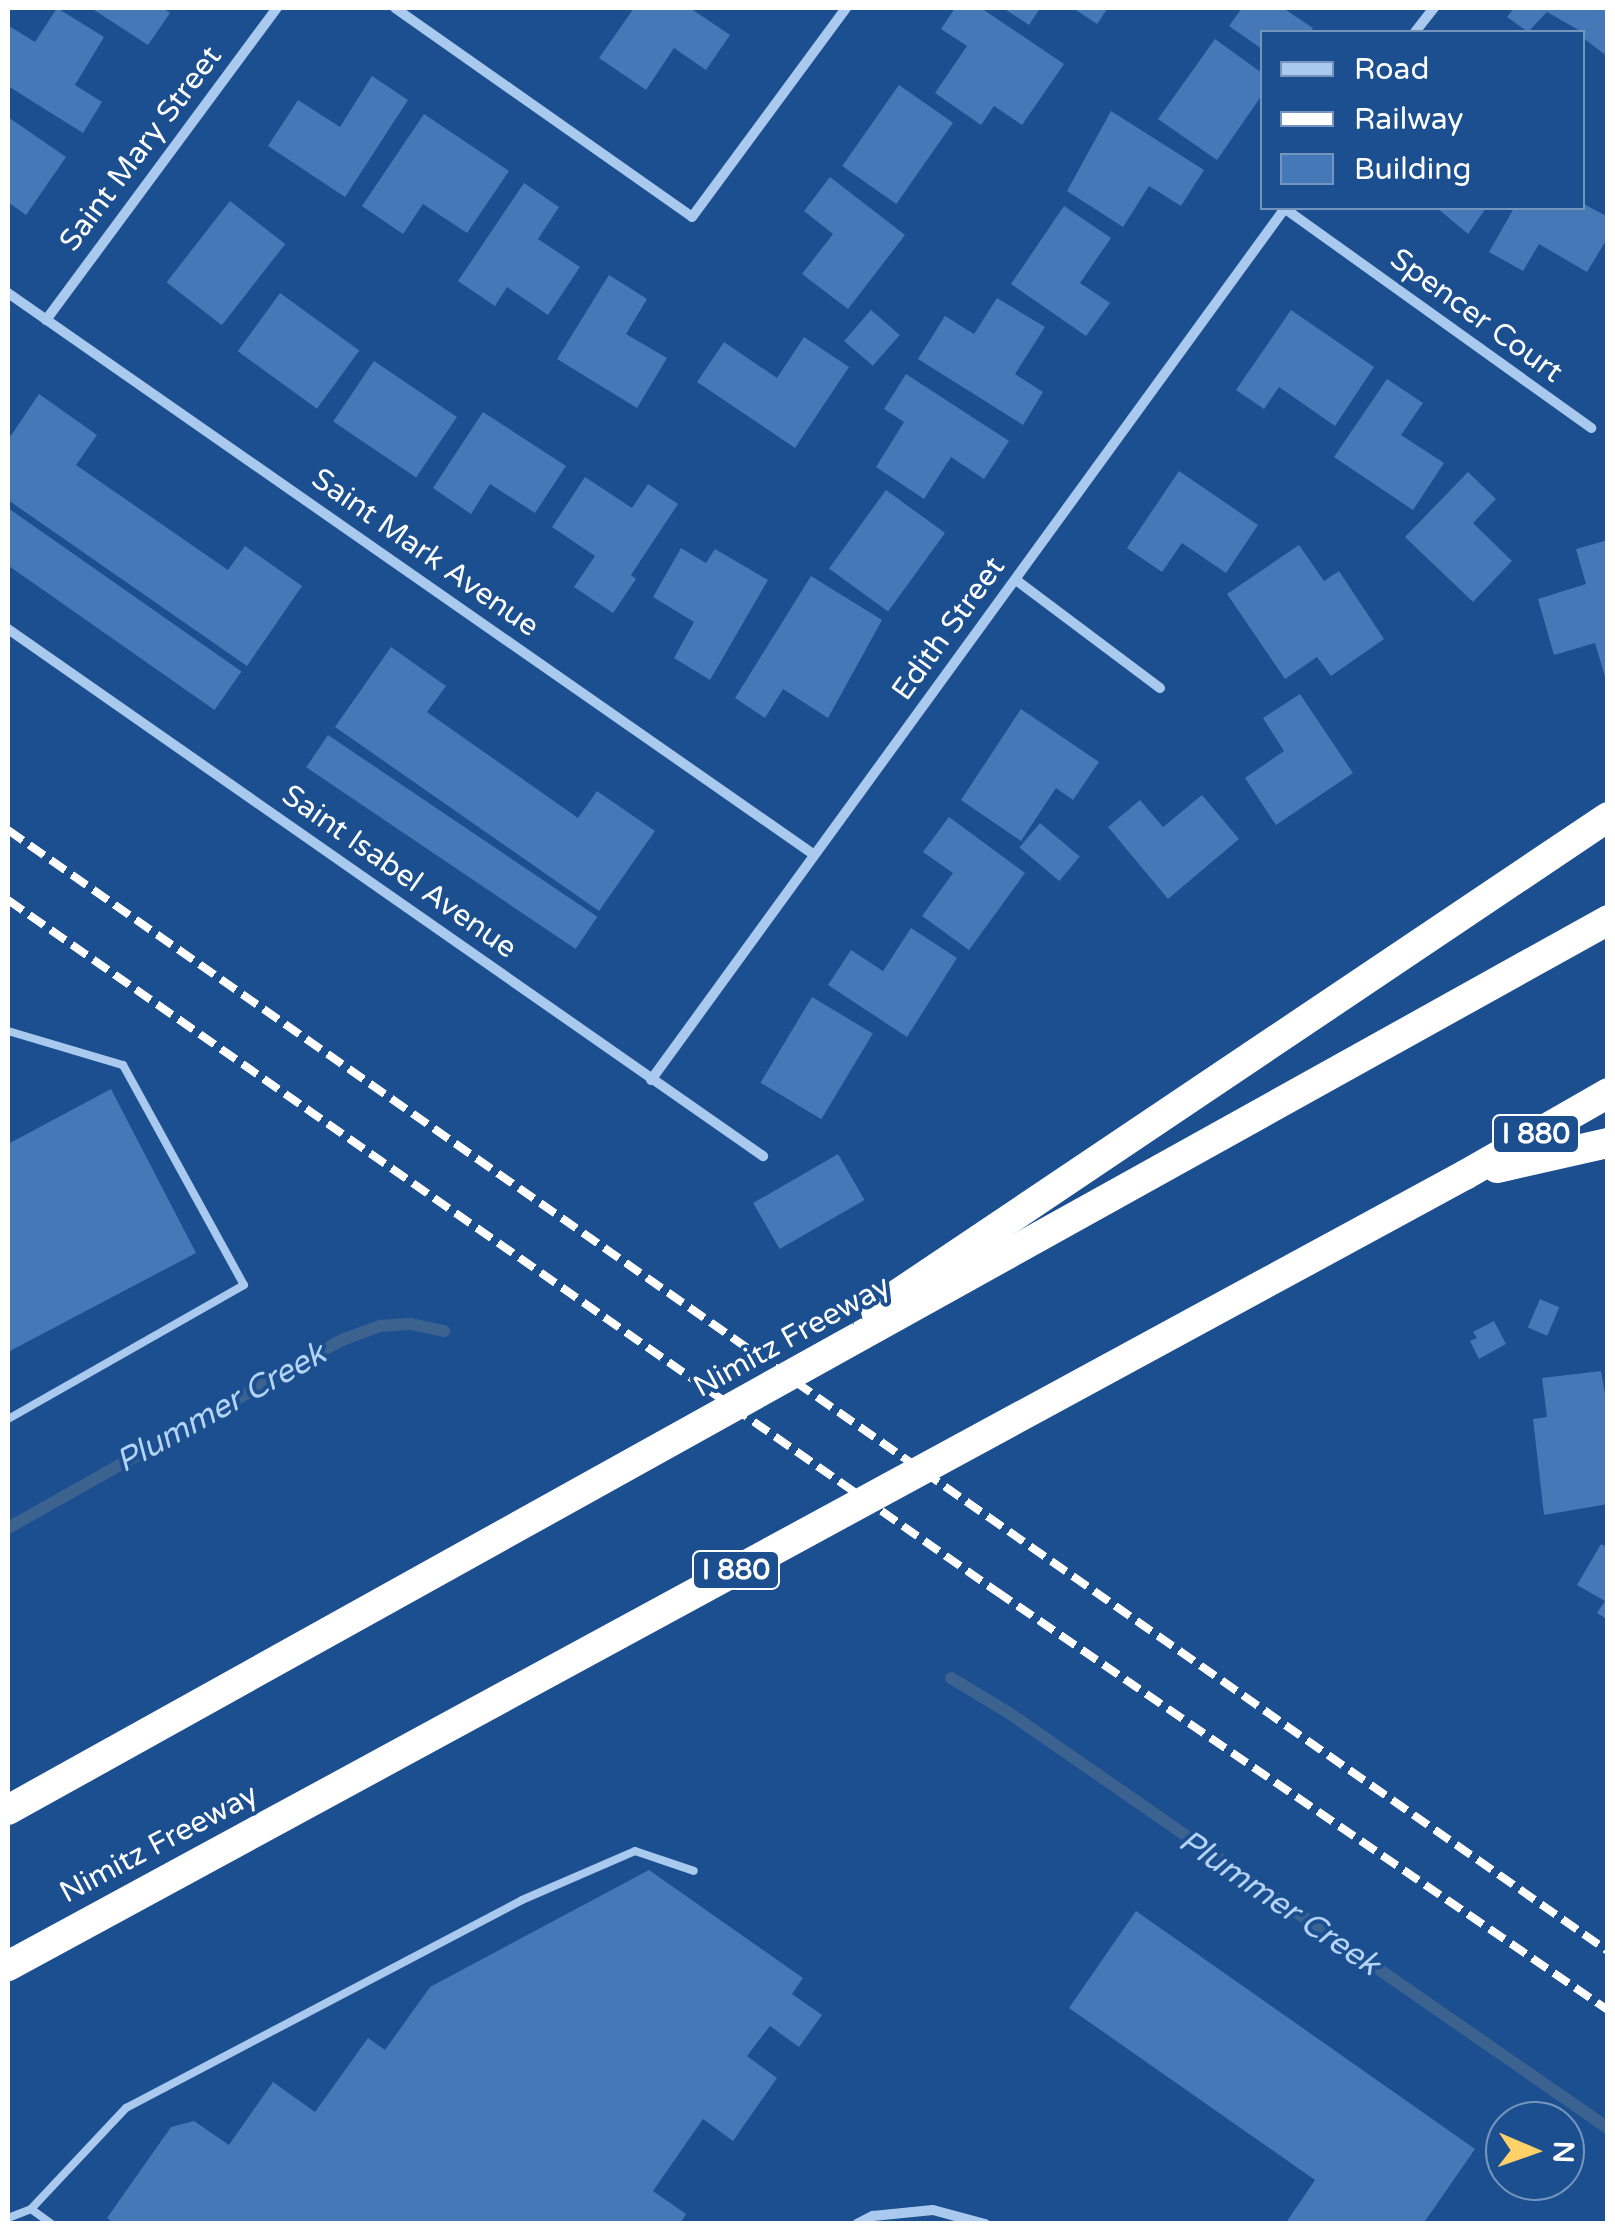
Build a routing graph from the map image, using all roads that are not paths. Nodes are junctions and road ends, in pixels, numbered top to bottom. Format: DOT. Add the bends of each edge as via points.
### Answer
graph roads {
  1 [pos="277,8"];
  2 [pos="395,8"];
  3 [pos="846,8"];
  4 [pos="1434,8"];
  5 [pos="1417,30"];
  6 [pos="1283,210"];
  7 [pos="1287,210"];
  8 [pos="8,293"];
  9 [pos="46,320"];
  10 [pos="1590,428"];
  11 [pos="1016,580"];
  12 [pos="8,629"];
  13 [pos="1160,688"];
  14 [pos="1608,817"];
  15 [pos="813,854"];
  16 [pos="1608,920"];
  17 [pos="8,1031"];
  18 [pos="651,1080"];
  19 [pos="1608,1094"];
  20 [pos="1608,1143"];
  21 [pos="763,1156"];
  22 [pos="1465,1176"];
  23 [pos="8,1418"];
  24 [pos="689,1434"];
  25 [pos="8,1810"];
  26 [pos="694,1871"];
  27 [pos="8,1966"];
  28 [pos="31,2209"];
  29 [pos="8,2218"];
  30 [pos="52,2224"];
  31 [pos="858,2224"];
  32 [pos="986,2224"];
  1 -- 9 [label="street, Saint Mary Street"];
  2 -- 3 [label="street" via="692,217"];
  4 -- 5 [label="street"];
  6 -- 11 [label="street, Edith Street"];
  7 -- 10 [label="street, Spencer Court"];
  8 -- 9 [label="street, Saint Mark Avenue"];
  9 -- 15 [label="street, Saint Mark Avenue"];
  11 -- 13 [label="street"];
  11 -- 15 [label="street, Edith Street"];
  12 -- 18 [label="street, Saint Isabel Avenue"];
  14 -- 24 [label="highway"];
  15 -- 18 [label="street, Edith Street"];
  16 -- 24 [label="highway, Nimitz Freeway"];
  17 -- 23 [label="lane" via="123,1066 244,1285"];
  18 -- 21 [label="street, Saint Isabel Avenue"];
  19 -- 22 [label="highway, Nimitz Freeway / I 880"];
  20 -- 22 [label="highway"];
  22 -- 27 [label="highway, Nimitz Freeway / I 880"];
  24 -- 25 [label="highway, Nimitz Freeway"];
  26 -- 28 [label="lane" via="634,1851 522,1900 126,2108"];
  28 -- 29 [label="lane"];
  28 -- 30 [label="lane"];
  31 -- 32 [label="street" via="933,2210"];
}
